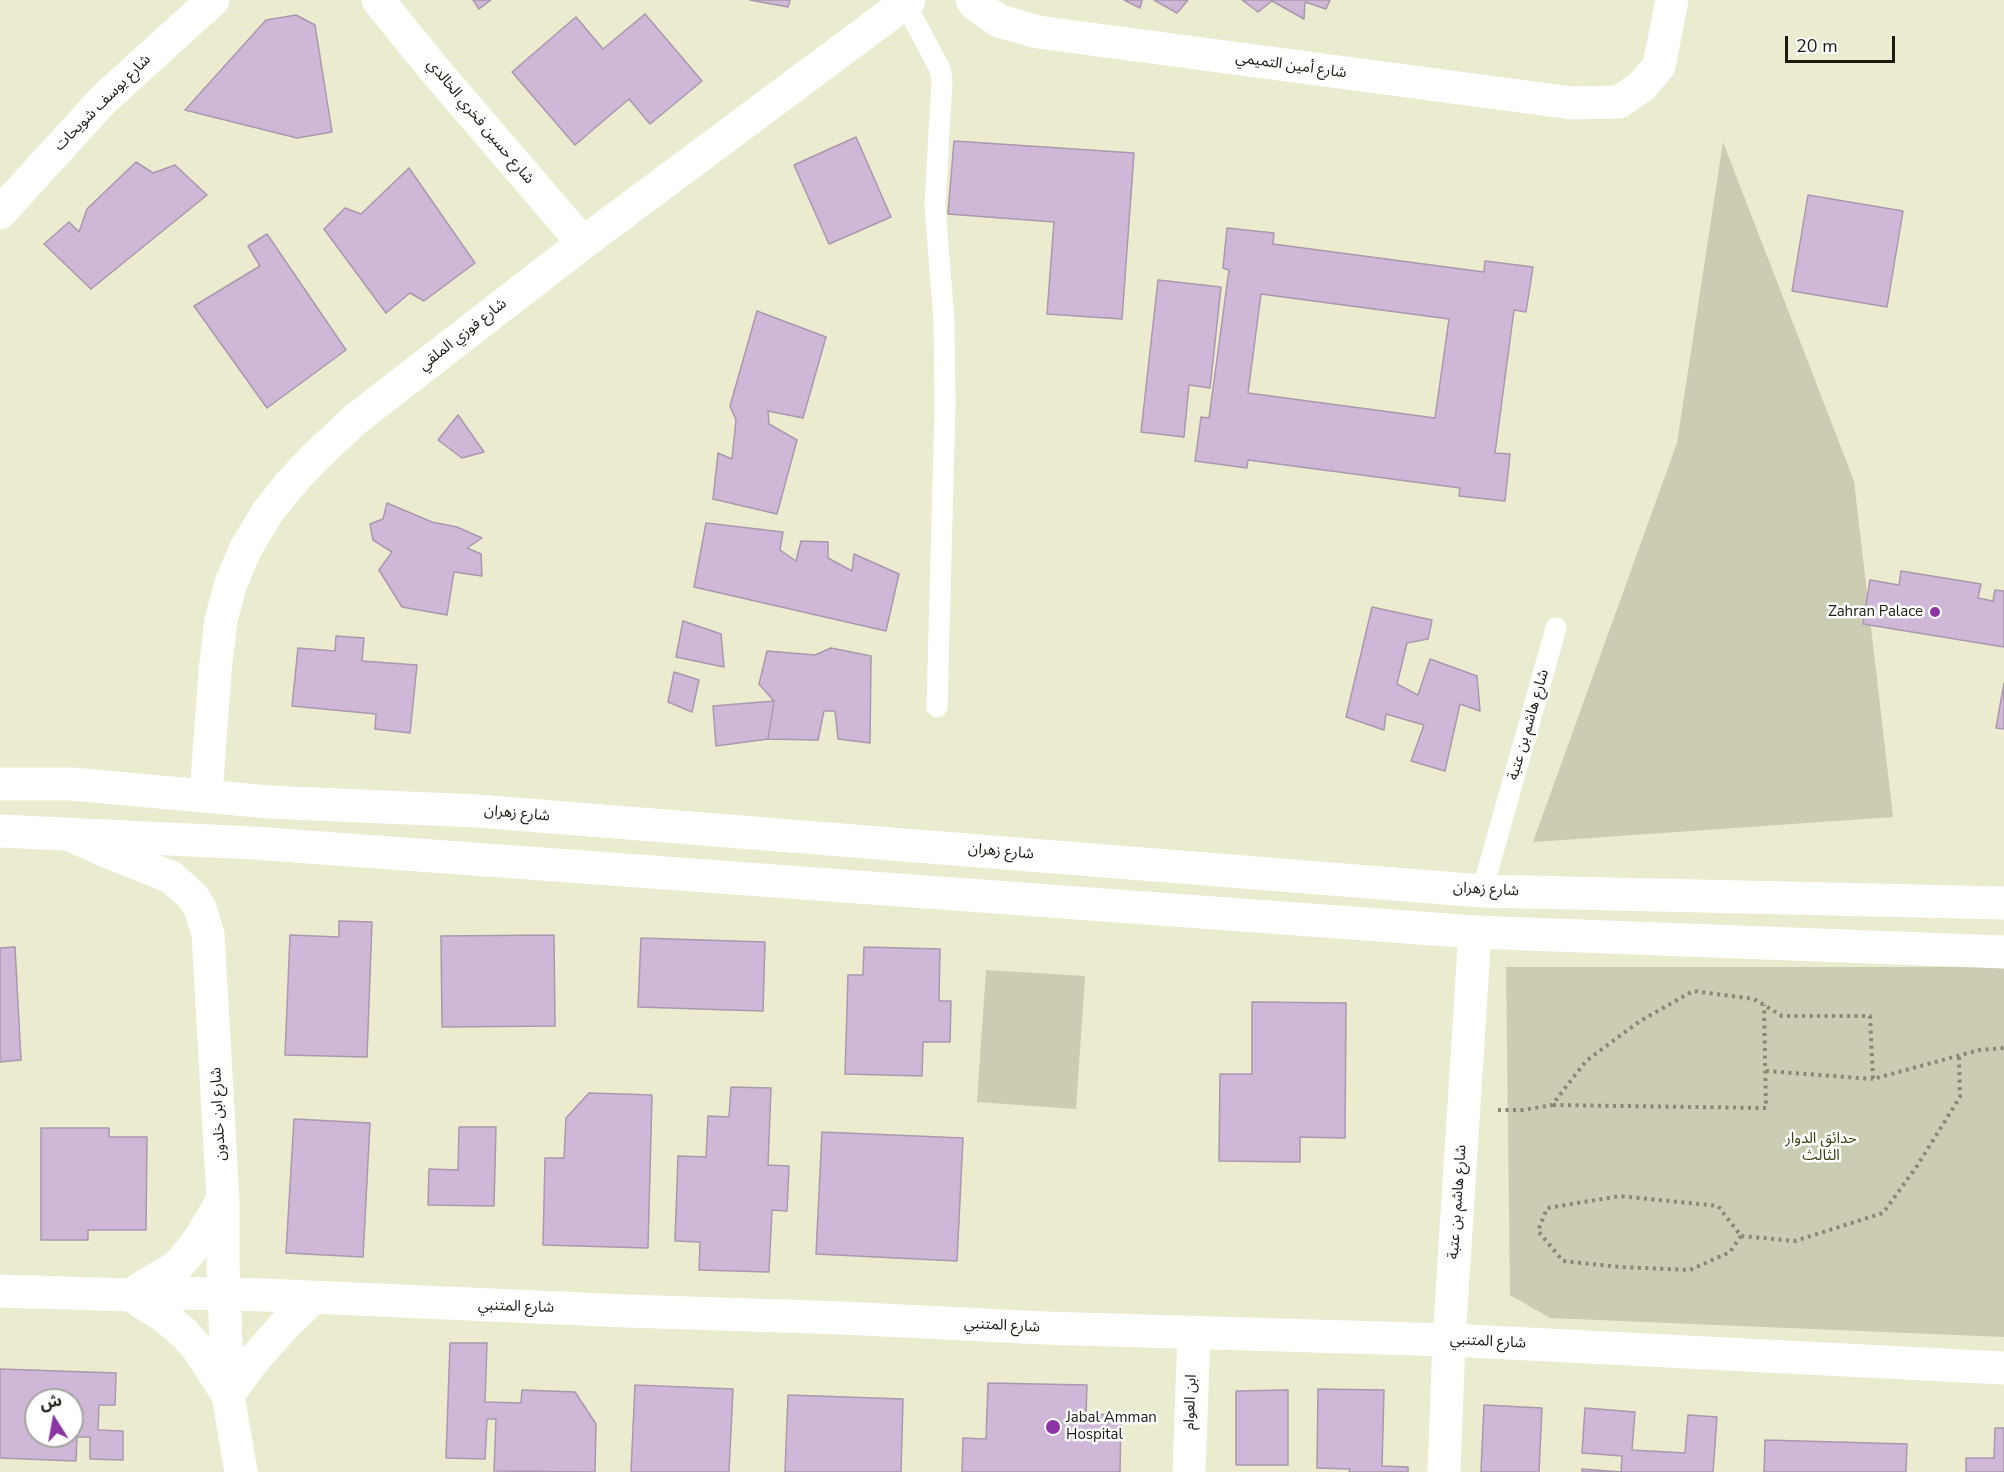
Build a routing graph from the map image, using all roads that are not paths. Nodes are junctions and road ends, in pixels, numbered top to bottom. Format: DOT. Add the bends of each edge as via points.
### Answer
graph roads {
  1 [pos="213,0"];
  2 [pos="378,0"];
  3 [pos="972,0"];
  4 [pos="1672,0"];
  5 [pos="907,2"];
  6 [pos="0,213"];
  7 [pos="583,243"];
  8 [pos="1556,628"];
  9 [pos="937,707"];
  10 [pos="0,761"];
  11 [pos="0,784"];
  12 [pos="72,784"];
  13 [pos="206,795"];
  14 [pos="0,831"];
  15 [pos="70,835"];
  16 [pos="1482,891"];
  17 [pos="2004,903"];
  18 [pos="1476,932"];
  19 [pos="2004,952"];
  20 [pos="223,1199"];
  21 [pos="0,1290"];
  22 [pos="224,1293"];
  23 [pos="130,1295"];
  24 [pos="313,1298"];
  25 [pos="1194,1333"];
  26 [pos="1449,1340"];
  27 [pos="2004,1368"];
  28 [pos="228,1395"];
  29 [pos="241,1472"];
  30 [pos="1189,1472"];
  31 [pos="1444,1472"];
  1 -- 6 [label="street, شارع يوسف شويحات" via="104,99"];
  2 -- 7 [label="street, شارع حسين فخري الخالدي"];
  3 -- 4 [label="street, شارع أمين التميمي" via="999,21 1038,32 1572,103 1619,102 1642,86 1659,66"];
  5 -- 7 [label="street, شارع فوزي الملقي"];
  5 -- 9 [label="lane" via="942,80 935,205 944,321 945,406"];
  7 -- 13 [label="street, شارع فوزي الملقي" via="357,417 315,457 267,513 246,548 220,620"];
  8 -- 16 [label="lane, شارع هاشم بن عتبة"];
  10 -- 12 [label="street"];
  11 -- 12 [label="street, شارع زهران"];
  12 -- 13 [label="street, شارع زهران"];
  13 -- 16 [label="street, شارع زهران" via="269,802 489,812"];
  14 -- 15 [label="street"];
  15 -- 18 [label="street" via="254,843"];
  15 -- 20 [label="street, شارع ابن خلدون" via="171,877 200,908 210,945"];
  16 -- 17 [label="street, شارع زهران"];
  18 -- 19 [label="street"];
  18 -- 26 [label="street, شارع هاشم بن عتبة"];
  20 -- 22 [label="street, شارع ابن خلدون"];
  20 -- 23 [label="street" via="202,1235 175,1268"];
  21 -- 23 [label="street, شارع المتنبي"];
  22 -- 23 [label="street, شارع المتنبي"];
  22 -- 24 [label="street, شارع المتنبي"];
  22 -- 28 [label="street, شارع ابن خلدون"];
  23 -- 28 [label="street" via="185,1334"];
  24 -- 25 [label="street, شارع المتنبي"];
  24 -- 28 [label="street" via="252,1362"];
  25 -- 26 [label="street, شارع المتنبي"];
  25 -- 30 [label="street, ابن العوام"];
  26 -- 27 [label="street, شارع المتنبي"];
  26 -- 31 [label="street, شارع هاشم بن عتبة"];
  28 -- 29 [label="street, شارع ابن خلدون"];
}
